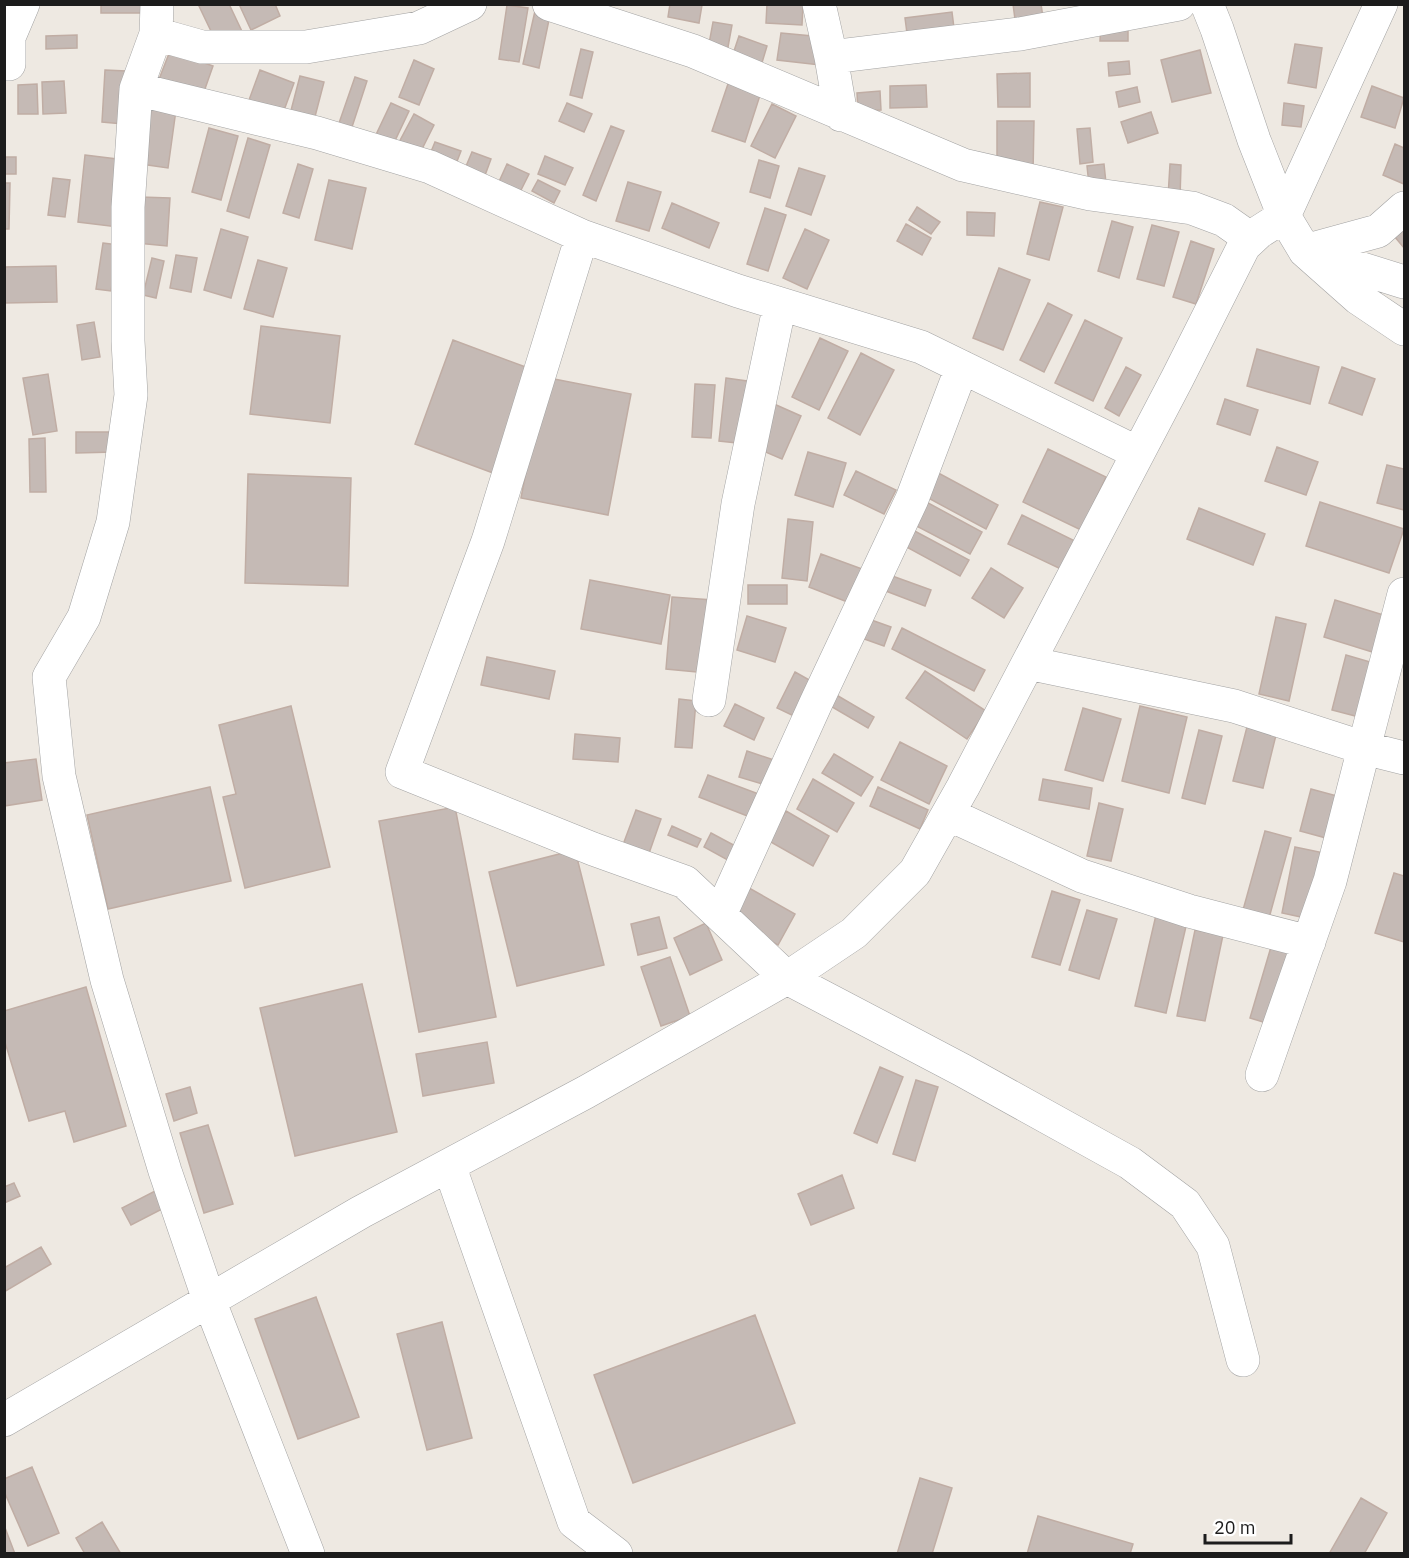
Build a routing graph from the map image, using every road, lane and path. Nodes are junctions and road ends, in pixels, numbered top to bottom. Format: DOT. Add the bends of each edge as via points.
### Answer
graph roads {
  1 [pos="23,4"];
  2 [pos="470,4"];
  3 [pos="549,4"];
  4 [pos="819,4"];
  5 [pos="1179,4"];
  6 [pos="1208,4"];
  7 [pos="1382,4"];
  8 [pos="157,20"];
  9 [pos="831,57"];
  10 [pos="4,64"];
  11 [pos="136,89"];
  12 [pos="841,115"];
  13 [pos="1404,208"];
  14 [pos="1284,216"];
  15 [pos="582,236"];
  16 [pos="1251,239"];
  17 [pos="1305,251"];
  18 [pos="1404,282"];
  19 [pos="780,304"];
  20 [pos="1404,330"];
  21 [pos="962,367"];
  22 [pos="1138,453"];
  23 [pos="1404,594"];
  24 [pos="1028,663"];
  25 [pos="709,700"];
  26 [pos="1364,748"];
  27 [pos="1404,758"];
  28 [pos="948,814"];
  29 [pos="720,915"];
  30 [pos="1309,942"];
  31 [pos="787,978"];
  32 [pos="1262,1075"];
  33 [pos="449,1165"];
  34 [pos="209,1300"];
  35 [pos="1243,1360"];
  36 [pos="4,1420"];
  37 [pos="308,1554"];
  38 [pos="616,1554"];
  1 -- 10 [label="street" via="9,37 9,64"];
  2 -- 8 [label="street" via="419,28 306,46 202,47"];
  3 -- 12 [label="street" via="693,51"];
  4 -- 9 [label="street"];
  5 -- 9 [label="street" via="1020,34"];
  6 -- 14 [label="street"];
  7 -- 14 [label="street"];
  8 -- 11 [label="street"];
  9 -- 12 [label="street"];
  11 -- 15 [label="street" via="317,133 430,167"];
  11 -- 34 [label="street" via="128,207 131,395 113,522 84,617 49,677 60,777 107,980"];
  12 -- 16 [label="street" via="963,165 1090,194 1192,207 1224,220"];
  13 -- 17 [label="street" via="1378,231"];
  14 -- 16 [label="street"];
  14 -- 17 [label="street"];
  15 -- 19 [label="street"];
  15 -- 29 [label="street" via="488,541 402,772 685,882"];
  16 -- 22 [label="street"];
  17 -- 18 [label="street"];
  17 -- 20 [label="street" via="1358,298"];
  19 -- 21 [label="street" via="921,347"];
  19 -- 25 [label="street" via="738,504"];
  21 -- 22 [label="street"];
  21 -- 29 [label="street" via="912,499"];
  22 -- 24 [label="street"];
  23 -- 26 [label="street"];
  24 -- 26 [label="street" via="1234,706"];
  24 -- 28 [label="street"];
  26 -- 27 [label="street"];
  26 -- 30 [label="street" via="1330,881"];
  28 -- 30 [label="street" via="1082,876 1190,911"];
  28 -- 31 [label="street" via="915,872 854,933"];
  29 -- 31 [label="street"];
  30 -- 32 [label="street"];
  31 -- 33 [label="street"];
  31 -- 35 [label="street" via="1130,1164 1185,1204 1214,1246"];
  33 -- 34 [label="street"];
  33 -- 38 [label="street" via="573,1522"];
  34 -- 36 [label="street"];
  34 -- 37 [label="street"];
}
